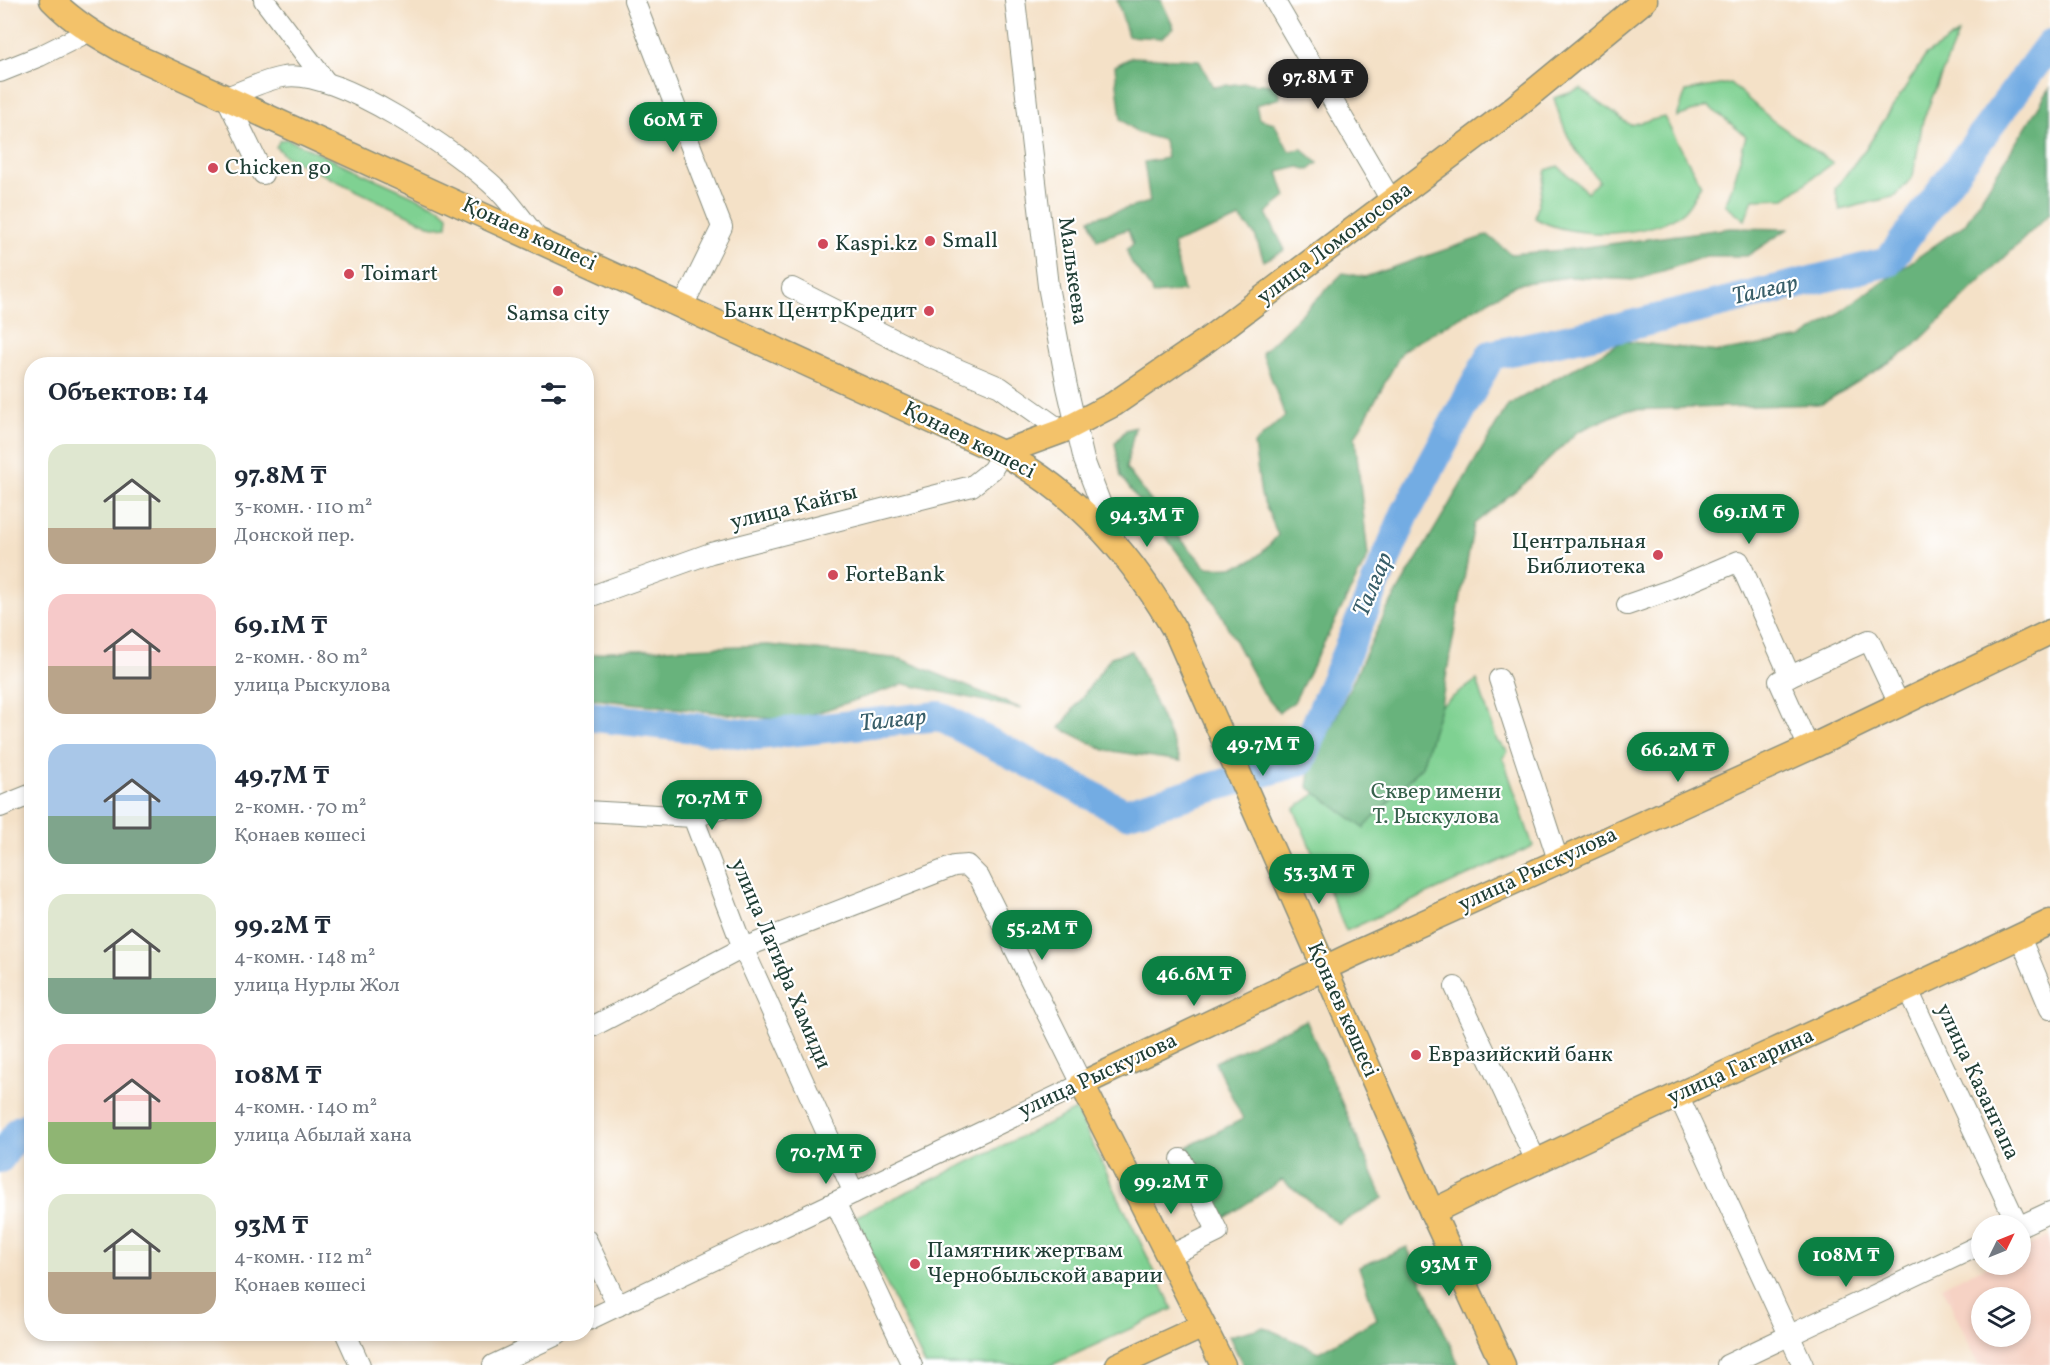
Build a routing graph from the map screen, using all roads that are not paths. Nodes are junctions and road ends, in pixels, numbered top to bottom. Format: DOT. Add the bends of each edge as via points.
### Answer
graph roads {
  1 [pos="52,0"];
  2 [pos="264,0"];
  3 [pos="634,0"];
  4 [pos="1015,0"];
  5 [pos="1274,0"];
  6 [pos="1645,0"];
  7 [pos="90,31"];
  8 [pos="0,72"];
  9 [pos="326,82"];
  10 [pos="226,97"];
  11 [pos="263,174"];
  12 [pos="1392,202"];
  13 [pos="539,240"];
  14 [pos="792,288"];
  15 [pos="683,306"];
  16 [pos="1069,428"];
  17 [pos="1002,453"];
  18 [pos="1115,541"];
  19 [pos="594,595"];
  20 [pos="1627,605"];
  21 [pos="2050,632"];
  22 [pos="1790,676"];
  23 [pos="1499,679"];
  24 [pos="1899,704"];
  25 [pos="1809,748"];
  26 [pos="24,797"];
  27 [pos="0,807"];
  28 [pos="722,809"];
  29 [pos="594,811"];
  30 [pos="693,817"];
  31 [pos="1558,860"];
  32 [pos="2050,922"];
  33 [pos="2020,937"];
  34 [pos="743,948"];
  35 [pos="1324,969"];
  36 [pos="1455,987"];
  37 [pos="1908,990"];
  38 [pos="2050,1009"];
  39 [pos="594,1026"];
  40 [pos="1082,1084"];
  41 [pos="1678,1095"];
  42 [pos="1181,1159"];
  43 [pos="1536,1161"];
  44 [pos="854,1193"];
  45 [pos="835,1202"];
  46 [pos="1432,1212"];
  47 [pos="2050,1212"];
  48 [pos="2015,1215"];
  49 [pos="2031,1221"];
  50 [pos="1971,1249"];
  51 [pos="594,1256"];
  52 [pos="1168,1256"];
  53 [pos="618,1306"];
  54 [pos="594,1317"];
  55 [pos="1203,1326"];
  56 [pos="1788,1336"];
  57 [pos="349,1341"];
  58 [pos="543,1341"];
  59 [pos="499,1362"];
  60 [pos="360,1365"];
  61 [pos="912,1365"];
  62 [pos="1118,1365"];
  63 [pos="1223,1365"];
  64 [pos="1503,1365"];
  65 [pos="1726,1365"];
  66 [pos="1803,1365"];
  1 -- 7 [label="main road, Қонаев көшесі"];
  2 -- 9 [label="street"];
  3 -- 15 [label="street" via="722,227"];
  4 -- 16 [label="street, Малькеева" via="1048,286"];
  5 -- 12 [label="street"];
  6 -- 12 [label="main road, улица Ломоносова"];
  7 -- 8 [label="street"];
  7 -- 10 [label="main road, Қонаев көшесі" via="126,52"];
  9 -- 10 [label="street" via="284,76"];
  9 -- 13 [label="street" via="352,92 425,134 497,190"];
  10 -- 11 [label="street"];
  10 -- 13 [label="main road, Қонаев көшесі"];
  12 -- 16 [label="main road, улица Ломоносова" via="1203,343 1114,404"];
  13 -- 15 [label="main road, Қонаев көшесі"];
  14 -- 16 [label="street" via="927,356 1000,387"];
  15 -- 17 [label="main road, Қонаев көшесі"];
  16 -- 17 [label="main road, улица Ломоносова"];
  16 -- 18 [label="street, Малькеева"];
  17 -- 18 [label="main road, Қонаев көшесі" via="1062,490"];
  17 -- 19 [label="street, улица Кайгы" via="992,470 972,486 711,553"];
  18 -- 35 [label="main road, Қонаев көшесі" via="1161,606 1213,712"];
  20 -- 22 [label="street" via="1739,561"];
  21 -- 24 [label="main road, улица Рыскулова"];
  22 -- 24 [label="street" via="1869,640"];
  22 -- 25 [label="street" via="1779,681"];
  23 -- 31 [label="street"];
  24 -- 25 [label="main road, улица Рыскулова"];
  25 -- 31 [label="main road, улица Рыскулова"];
  26 -- 27 [label="street"];
  28 -- 30 [label="street"];
  29 -- 30 [label="street"];
  30 -- 34 [label="street, улица Латифа Хамиди"];
  31 -- 35 [label="main road, улица Рыскулова"];
  32 -- 33 [label="main road, улица Гагарина"];
  33 -- 37 [label="main road, улица Гагарина"];
  33 -- 38 [label="street"];
  34 -- 39 [label="street"];
  34 -- 40 [label="street" via="954,866 967,865 979,877"];
  34 -- 44 [label="street, улица Латифа Хамиди"];
  35 -- 40 [label="main road, улица Рыскулова"];
  35 -- 46 [label="main road, Қонаев көшесі"];
  36 -- 43 [label="street"];
  37 -- 41 [label="main road, улица Гагарина"];
  37 -- 48 [label="street, улица Казангапа"];
  40 -- 44 [label="street, улица Рыскулова"];
  40 -- 52 [label="main road"];
  41 -- 43 [label="main road, улица Гагарина"];
  41 -- 56 [label="street"];
  42 -- 52 [label="street" via="1218,1232"];
  43 -- 46 [label="main road, улица Гагарина"];
  44 -- 45 [label="street, улица Рыскулова"];
  45 -- 53 [label="street, улица Рыскулова"];
  45 -- 61 [label="street"];
  46 -- 64 [label="main road, Қонаев көшесі"];
  47 -- 49 [label="street"];
  50 -- 56 [label="street"];
  51 -- 53 [label="street"];
  52 -- 55 [label="main road"];
  53 -- 54 [label="street, улица Рыскулова"];
  55 -- 62 [label="main road"];
  55 -- 63 [label="main road"];
  56 -- 65 [label="street"];
  56 -- 66 [label="street"];
  57 -- 60 [label="street"];
  58 -- 59 [label="street"];
}
